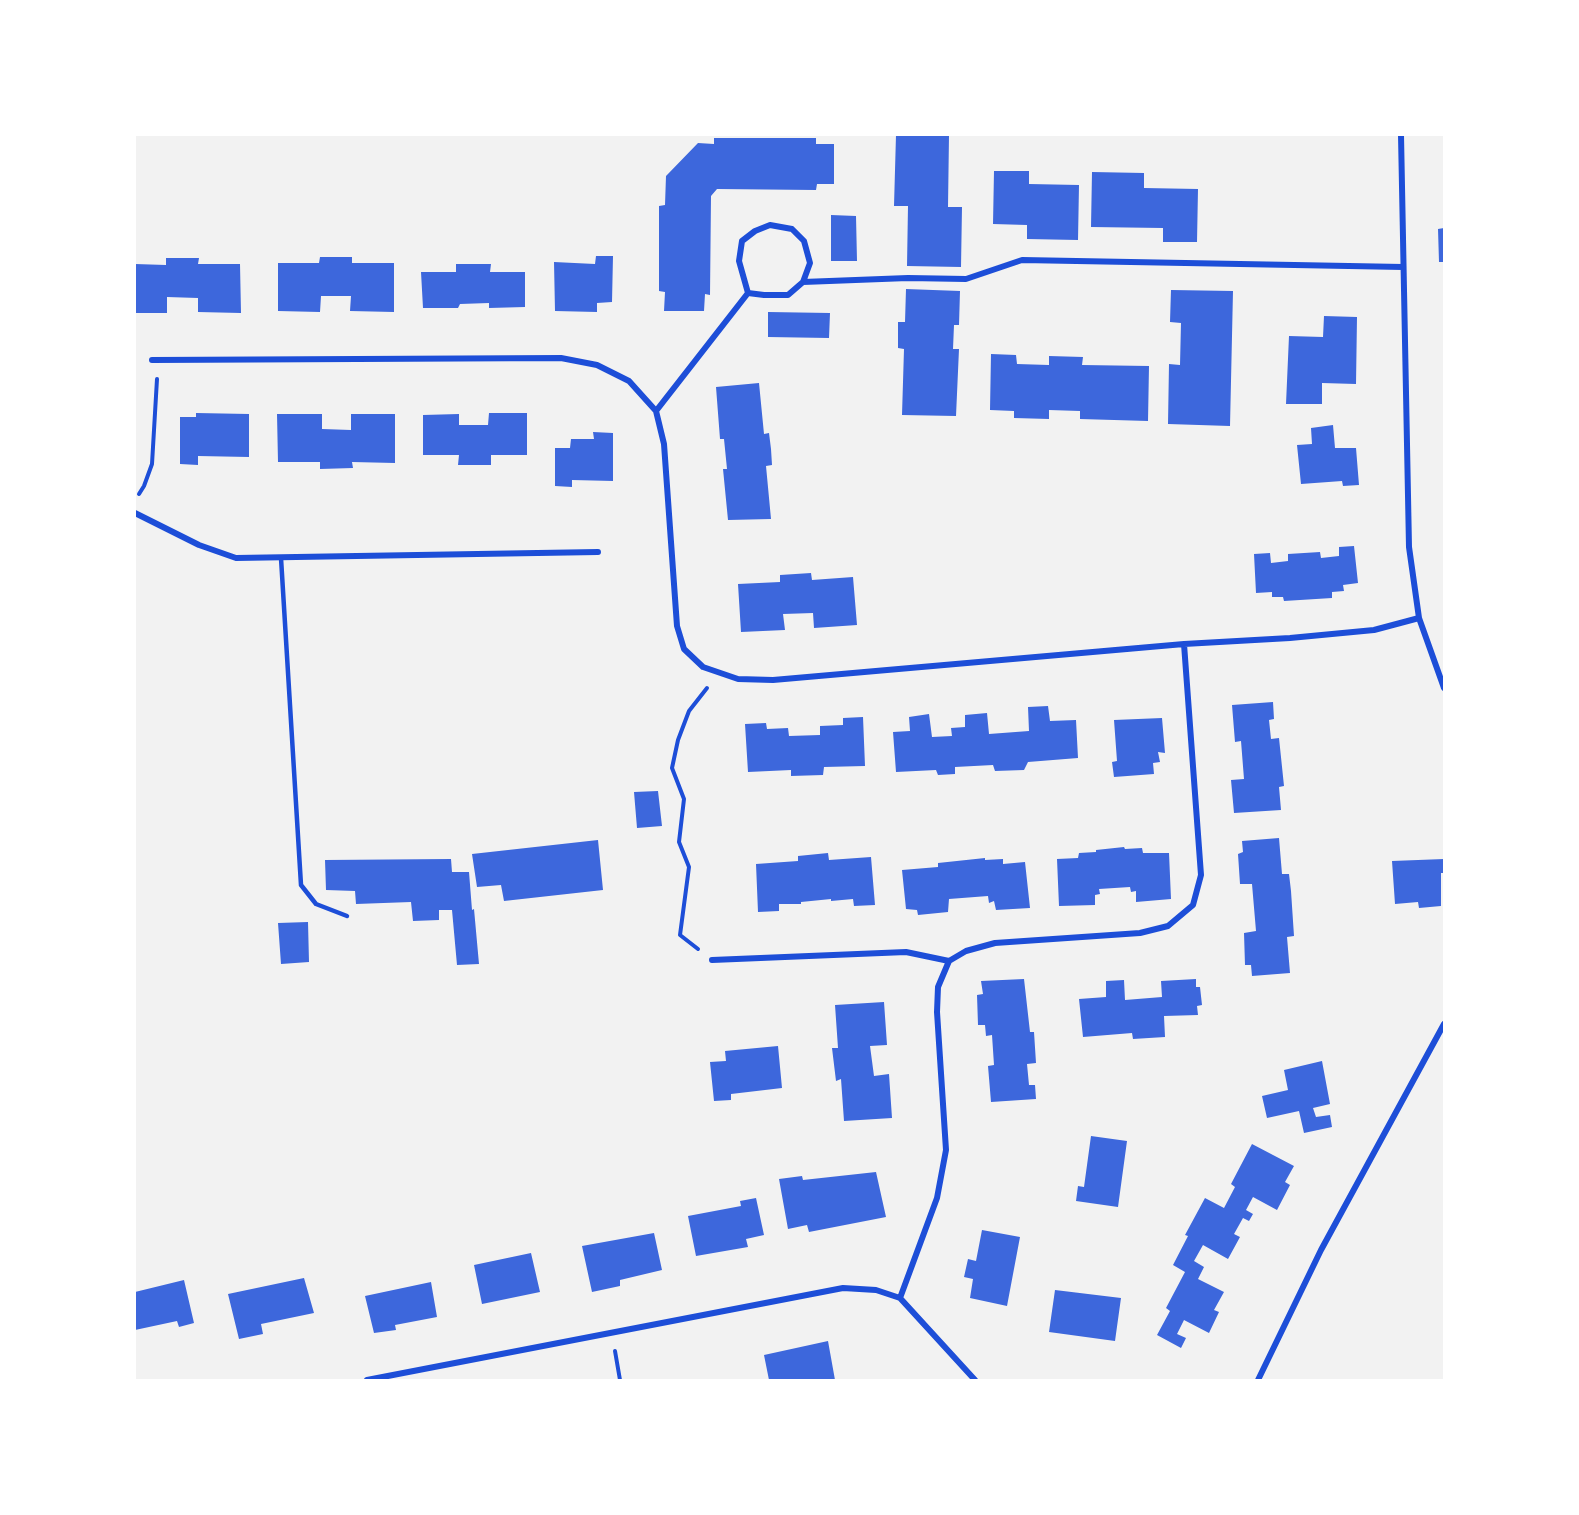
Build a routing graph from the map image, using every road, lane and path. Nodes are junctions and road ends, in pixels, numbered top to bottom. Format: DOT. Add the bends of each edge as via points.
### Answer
graph roads {
  1 [pos="1401,135"];
  2 [pos="1403,267"];
  3 [pos="803,282"];
  4 [pos="748,293"];
  5 [pos="155,360"];
  6 [pos="656,411"];
  7 [pos="135,500"];
  8 [pos="135,513"];
  9 [pos="598,552"];
  10 [pos="281,558"];
  11 [pos="1419,618"];
  12 [pos="1184,644"];
  13 [pos="718,673"];
  14 [pos="1444,688"];
  15 [pos="347,916"];
  16 [pos="712,960"];
  17 [pos="950,961"];
  18 [pos="1444,1024"];
  19 [pos="900,1298"];
  20 [pos="611,1333"];
  21 [pos="370,1380"];
  22 [pos="620,1380"];
  23 [pos="975,1380"];
  24 [pos="1258,1380"];
  1 -- 2 [label="street"];
  2 -- 3 [label="street" via="1022,260 966,279"];
  2 -- 11 [label="street" via="1409,547"];
  3 -- 4 [label="street" via="788,295"];
  3 -- 4 [label="street" via="810,263 804,241 792,229 770,225 742,241 739,261"];
  4 -- 6 [label="street"];
  5 -- 6 [label="street" via="561,358 597,365 629,381"];
  5 -- 7 [label="path" via="152,464"];
  6 -- 13 [label="street" via="664,444 677,626 684,649 703,668"];
  8 -- 10 [label="street" via="199,545 236,558"];
  9 -- 10 [label="street"];
  10 -- 15 [label="lane" via="301,885 316,904"];
  11 -- 12 [label="street" via="1374,630"];
  11 -- 14 [label="street"];
  12 -- 13 [label="street" via="772,680 738,679"];
  12 -- 17 [label="street" via="1202,874 1193,905 1168,926 1140,933 995,943 966,951"];
  13 -- 16 [label="path" via="689,711 672,768 684,800 679,842 689,867 680,935"];
  16 -- 17 [label="street" via="906,952"];
  17 -- 19 [label="street" via="938,987 937,1012 946,1150 937,1198"];
  18 -- 24 [label="street" via="1321,1250"];
  19 -- 20 [label="street" via="876,1290 843,1288"];
  19 -- 23 [label="street"];
  20 -- 21 [label="street"];
  20 -- 22 [label="path"];
}
